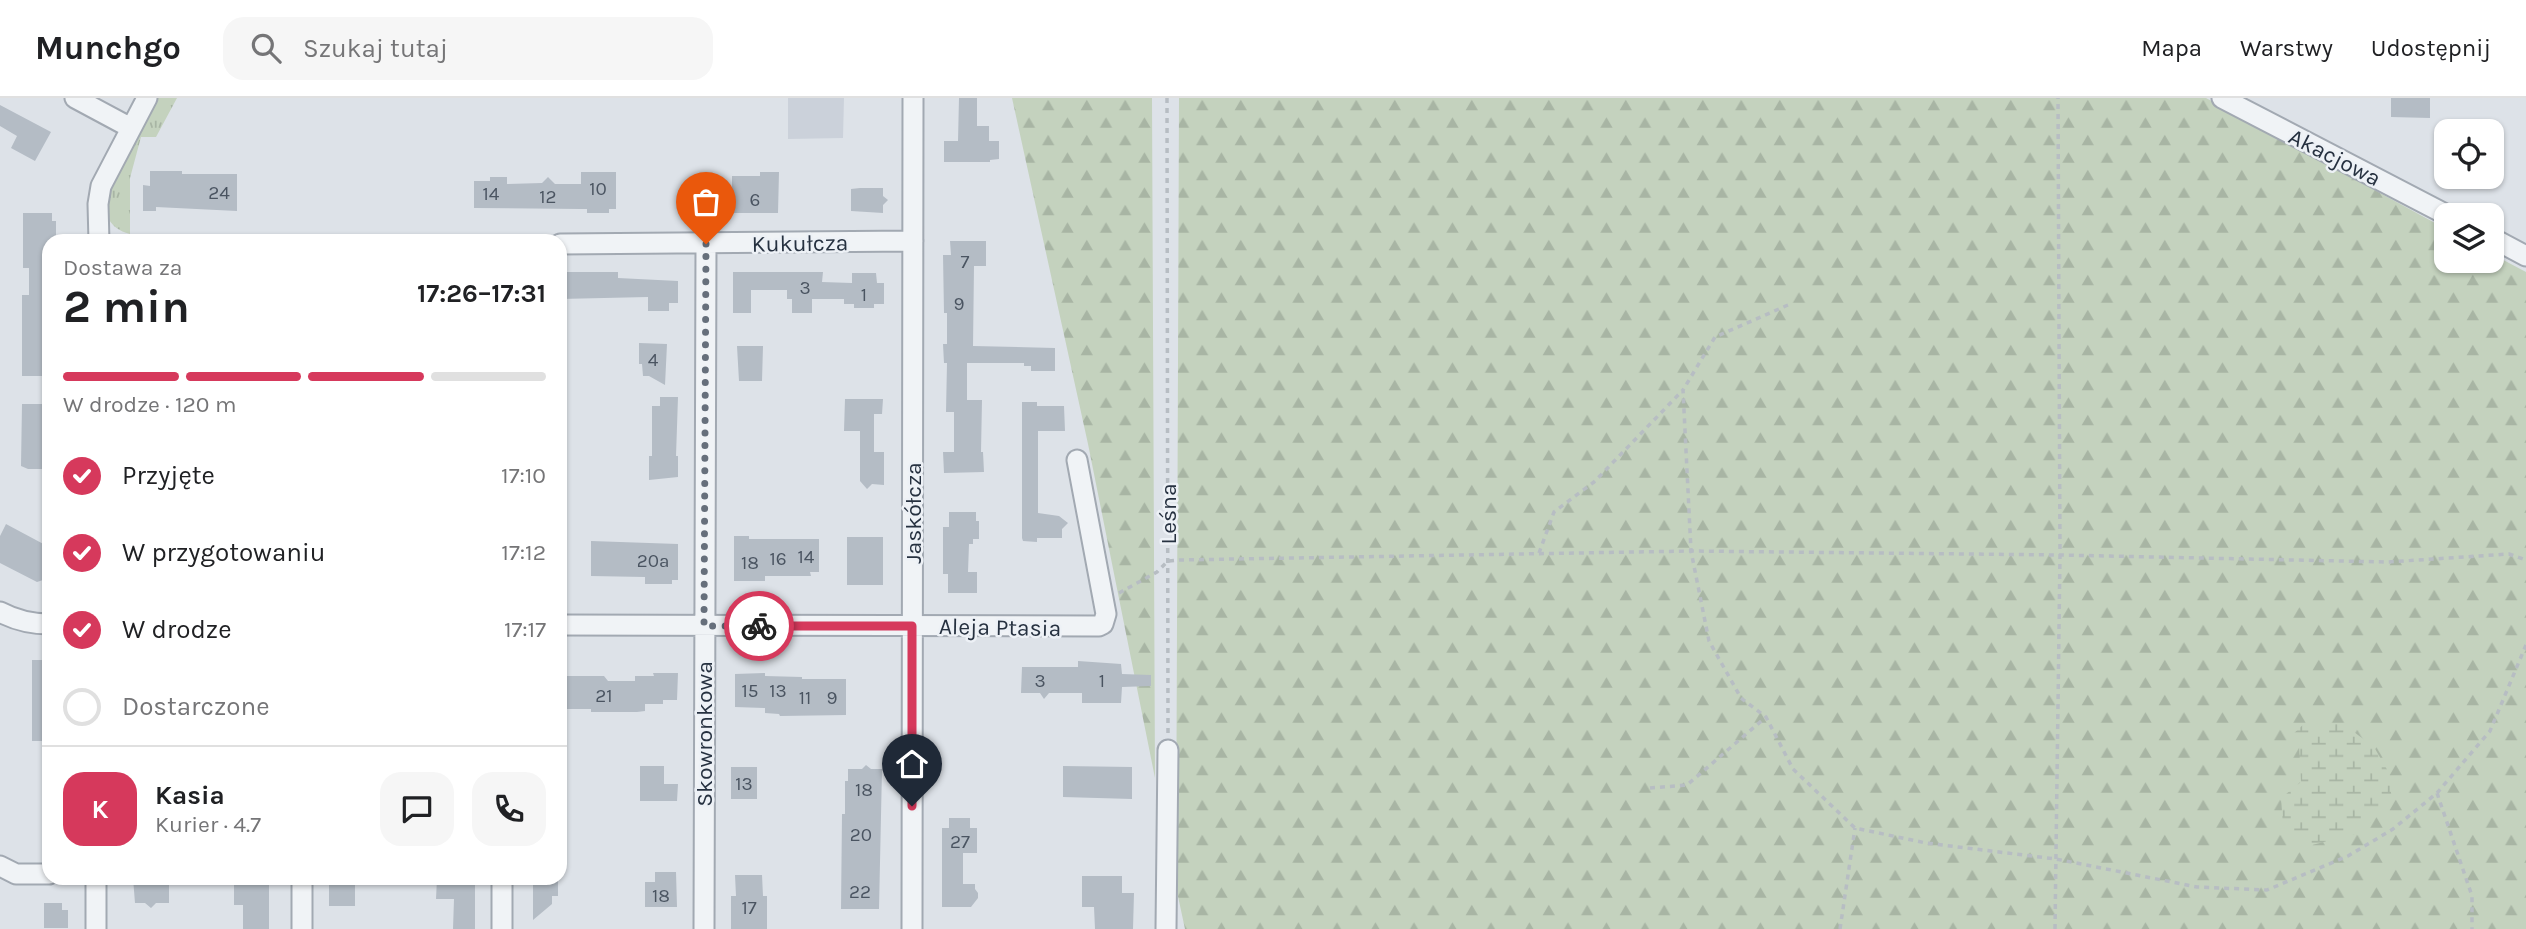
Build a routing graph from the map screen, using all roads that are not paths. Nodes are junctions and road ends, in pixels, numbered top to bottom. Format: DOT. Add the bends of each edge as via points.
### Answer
graph roads {
  1 [pos="75,98"];
  2 [pos="147,98"];
  3 [pos="913,98"];
  4 [pos="2222,98"];
  5 [pos="131,128"];
  6 [pos="2434,208"];
  7 [pos="99,234"];
  8 [pos="913,242"];
  9 [pos="567,244"];
  10 [pos="706,244"];
  11 [pos="2504,245"];
  12 [pos="2526,256"];
  13 [pos="1077,460"];
  14 [pos="0,612"];
  15 [pos="42,623"];
  16 [pos="567,625"];
  17 [pos="704,626"];
  18 [pos="912,626"];
  19 [pos="1168,750"];
  20 [pos="0,866"];
  21 [pos="42,874"];
  22 [pos="96,885"];
  23 [pos="302,885"];
  24 [pos="502,885"];
  25 [pos="96,929"];
  26 [pos="302,929"];
  27 [pos="502,929"];
  28 [pos="704,929"];
  29 [pos="912,929"];
  30 [pos="1166,929"];
  1 -- 5 [label="street"];
  2 -- 5 [label="street"];
  3 -- 8 [label="street, Jaskółcza"];
  4 -- 6 [label="street, Akacjowa"];
  5 -- 7 [label="street" via="101,186"];
  8 -- 10 [label="street, Kukułcza"];
  8 -- 18 [label="street, Jaskółcza"];
  9 -- 10 [label="street, Kukułcza"];
  10 -- 17 [label="street, Skowronkowa"];
  11 -- 12 [label="street"];
  13 -- 18 [label="street, Aleja Ptasia" via="1104,601 1103,624 1093,628"];
  14 -- 15 [label="street"];
  16 -- 17 [label="street, Aleja Ptasia"];
  17 -- 18 [label="street, Aleja Ptasia"];
  17 -- 28 [label="street, Skowronkowa"];
  18 -- 29 [label="street, Jaskółcza"];
  19 -- 30 [label="street"];
  20 -- 21 [label="street" via="16,874"];
  22 -- 25 [label="street"];
  23 -- 26 [label="street"];
  24 -- 27 [label="street"];
}
